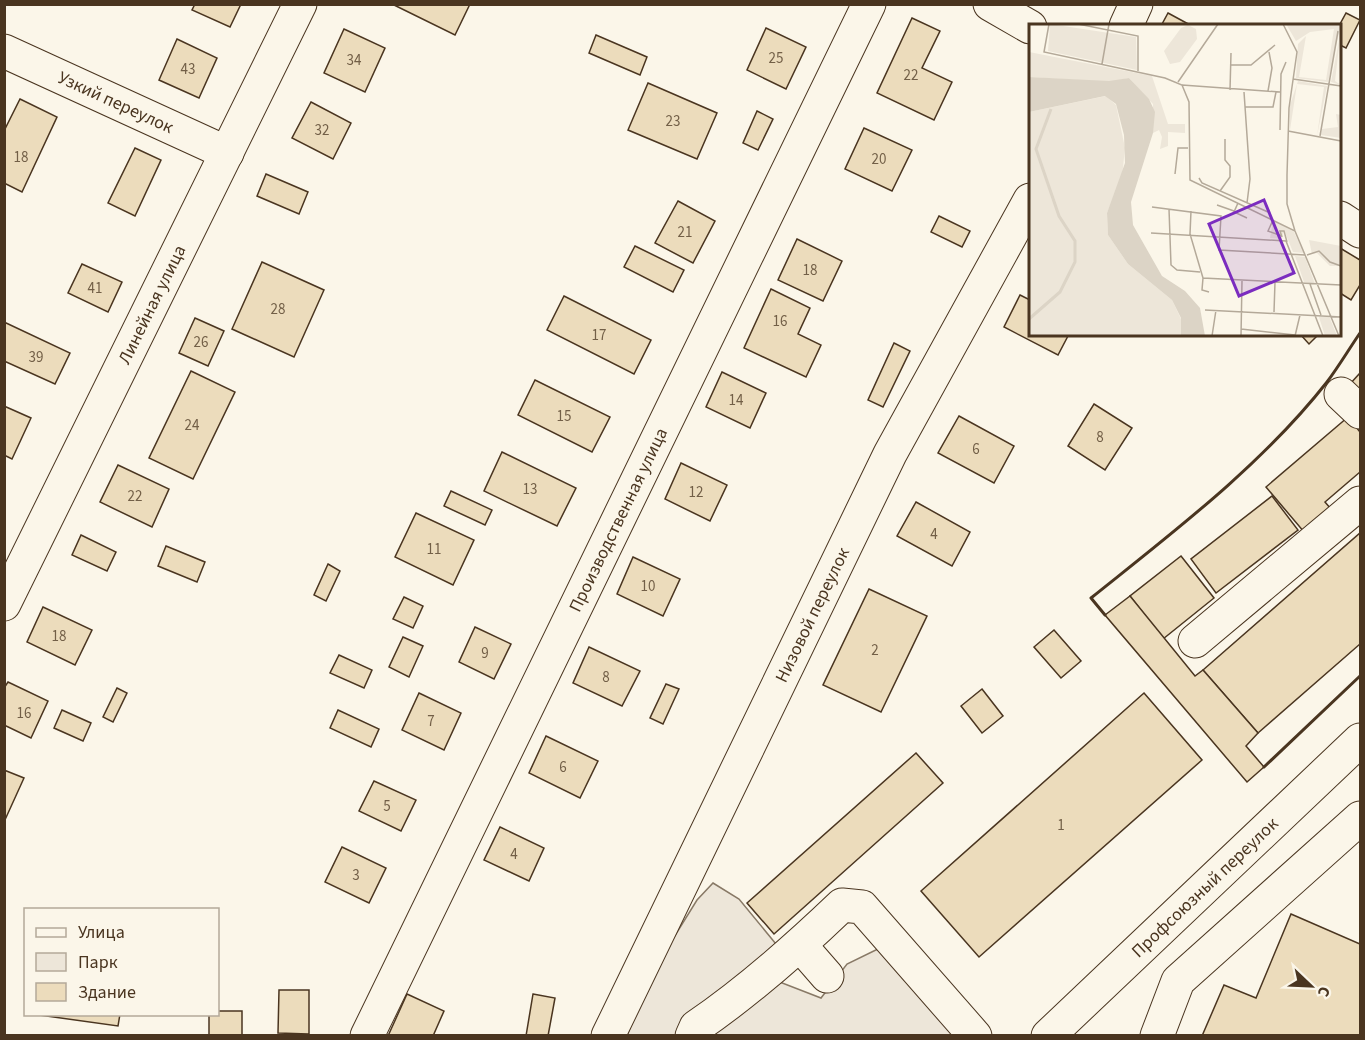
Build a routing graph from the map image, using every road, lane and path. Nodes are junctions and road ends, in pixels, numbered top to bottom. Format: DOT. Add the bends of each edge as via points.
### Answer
graph roads {
  1 [pos="300,4"];
  2 [pos="868,4"];
  3 [pos="990,4"];
  4 [pos="1136,4"];
  5 [pos="1127,24"];
  6 [pos="1029,26"];
  7 [pos="4,51"];
  8 [pos="227,153"];
  9 [pos="1029,202"];
  10 [pos="1341,219"];
  11 [pos="1360,231"];
  12 [pos="1360,503"];
  13 [pos="4,604"];
  14 [pos="1195,641"];
  15 [pos="1360,740"];
  16 [pos="1360,818"];
  17 [pos="800,945"];
  18 [pos="827,976"];
  19 [pos="367,1035"];
  20 [pos="608,1035"];
  21 [pos="692,1035"];
  22 [pos="975,1035"];
  23 [pos="1048,1035"];
  24 [pos="1157,1035"];
  1 -- 8 [label="street, Линейная улица"];
  2 -- 19 [label="street, Производственная улица"];
  3 -- 6 [label="street"];
  4 -- 5 [label="street"];
  7 -- 8 [label="street, Узкий переулок"];
  8 -- 13 [label="street, Линейная улица"];
  9 -- 20 [label="street, Низовой переулок" via="890,454"];
  10 -- 11 [label="street"];
  12 -- 14 [label="street"];
  15 -- 23 [label="street, Профсоюзный переулок"];
  16 -- 24 [label="street" via="1178,981"];
  17 -- 18 [label="street"];
  17 -- 21 [label="street" via="696,1027"];
  17 -- 22 [label="street" via="842,905 862,907"];
}
